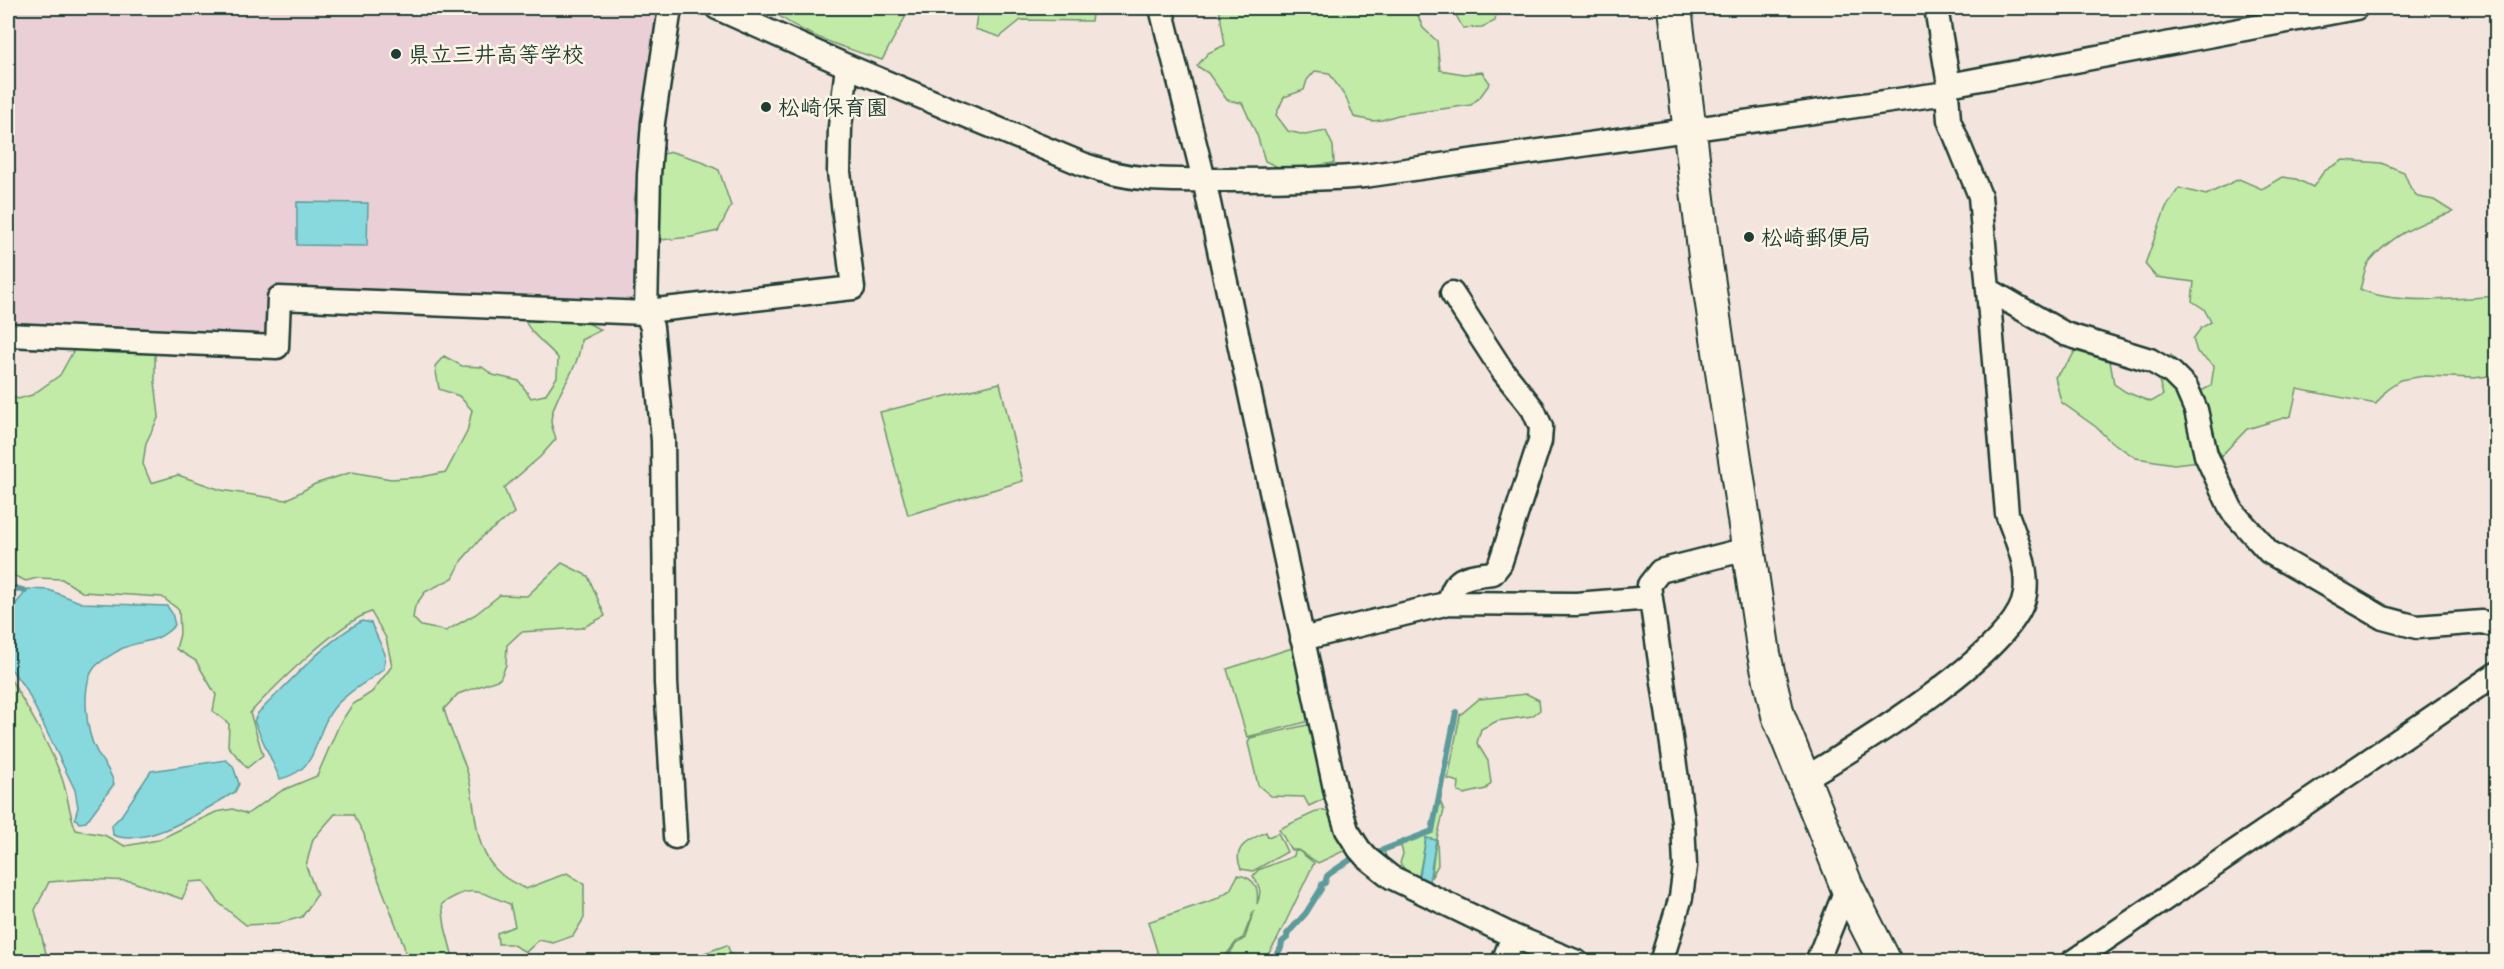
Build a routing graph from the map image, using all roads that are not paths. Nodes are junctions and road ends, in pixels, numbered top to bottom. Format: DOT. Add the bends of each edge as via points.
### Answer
graph roads {
  1 [pos="670,8"];
  2 [pos="717,8"];
  3 [pos="1161,8"];
  4 [pos="1675,8"];
  5 [pos="1935,8"];
  6 [pos="2356,8"];
  7 [pos="847,66"];
  8 [pos="1948,88"];
  9 [pos="1691,130"];
  10 [pos="1204,180"];
  11 [pos="1989,290"];
  12 [pos="1452,293"];
  13 [pos="646,313"];
  14 [pos="8,335"];
  15 [pos="1748,549"];
  16 [pos="1651,598"];
  17 [pos="1449,603"];
  18 [pos="2496,626"];
  19 [pos="1302,639"];
  20 [pos="2496,674"];
  21 [pos="1804,779"];
  22 [pos="675,837"];
  23 [pos="1847,887"];
  24 [pos="1513,936"];
  25 [pos="1503,962"];
  26 [pos="1577,962"];
  27 [pos="1661,962"];
  28 [pos="1817,962"];
  29 [pos="1885,962"];
  30 [pos="2072,962"];
  1 -- 13 [label="street" via="648,175"];
  2 -- 7 [label="street"];
  3 -- 10 [label="street"];
  4 -- 9 [label="street"];
  5 -- 8 [label="street"];
  6 -- 8 [label="street"];
  7 -- 10 [label="street" via="1111,175 1157,181"];
  7 -- 13 [label="street" via="838,172 853,288"];
  8 -- 9 [label="street"];
  8 -- 11 [label="street" via="1949,120 1980,196"];
  9 -- 10 [label="street" via="1364,176"];
  9 -- 15 [label="street"];
  10 -- 19 [label="street"];
  11 -- 18 [label="street" via="2066,333 2150,360 2172,372 2186,387 2196,410 2206,455 2232,511 2269,552 2383,618 2417,627 2482,622"];
  11 -- 21 [label="street" via="2007,514 2023,561 2025,593 2020,611 1981,656 1908,713"];
  12 -- 17 [label="street" via="1541,427 1540,441 1500,564 1493,573 1457,581"];
  13 -- 14 [label="street" via="279,298 277,347"];
  13 -- 22 [label="street" via="652,327 663,440 666,683"];
  15 -- 16 [label="street" via="1660,571 1649,585"];
  15 -- 21 [label="street" via="1778,715"];
  16 -- 17 [label="street" via="1544,605"];
  16 -- 27 [label="street" via="1683,821 1680,897"];
  17 -- 19 [label="street"];
  19 -- 24 [label="street" via="1337,798 1347,831 1359,849 1391,877"];
  20 -- 30 [label="street"];
  21 -- 23 [label="street"];
  23 -- 28 [label="street"];
  23 -- 29 [label="street"];
  24 -- 25 [label="street"];
  24 -- 26 [label="street"];
}
